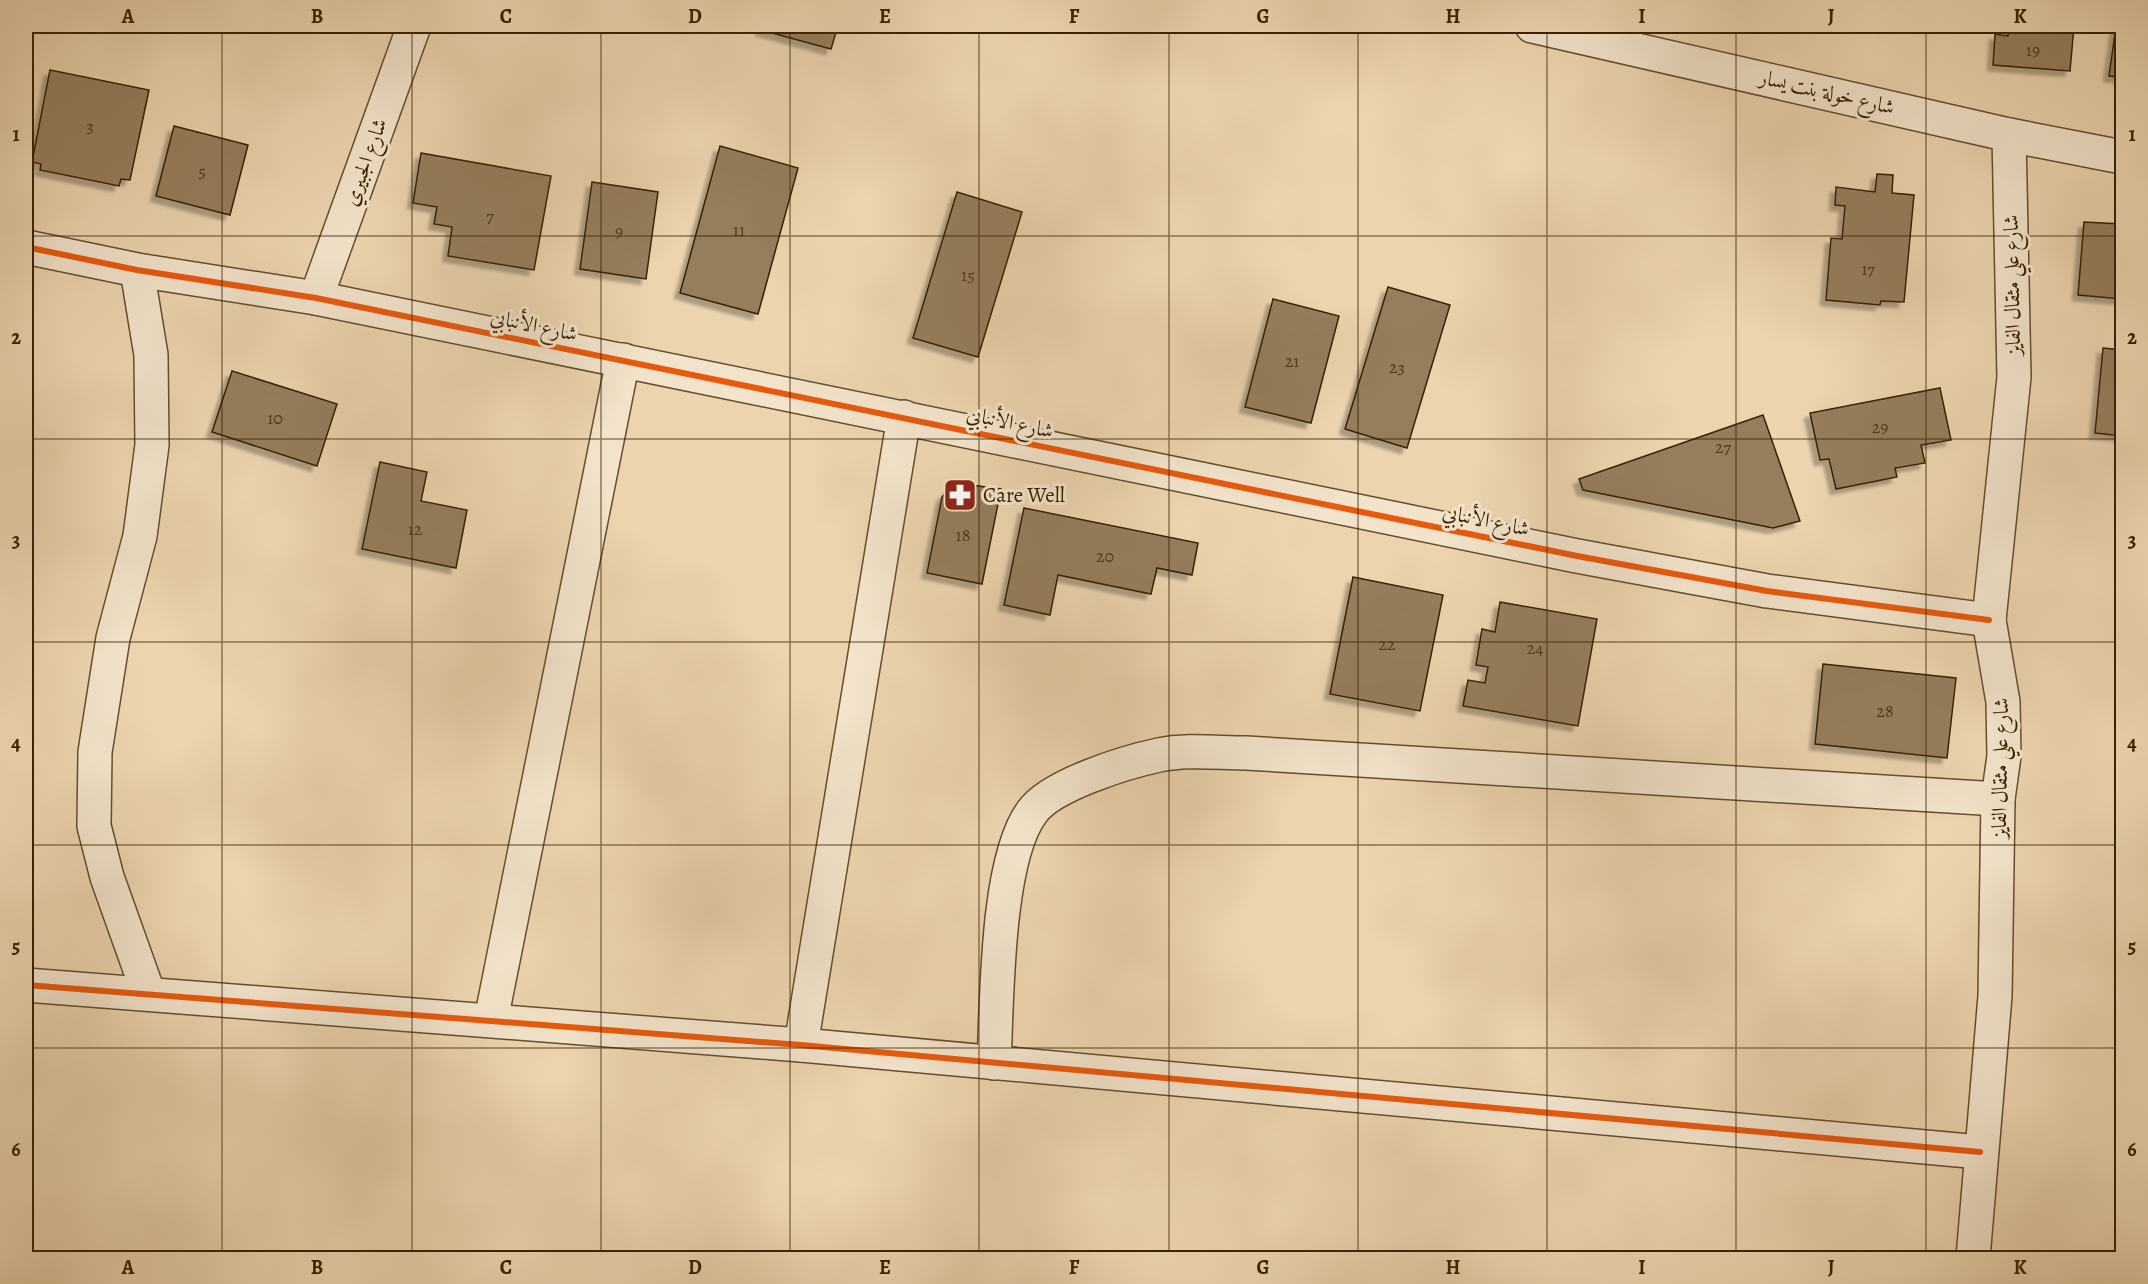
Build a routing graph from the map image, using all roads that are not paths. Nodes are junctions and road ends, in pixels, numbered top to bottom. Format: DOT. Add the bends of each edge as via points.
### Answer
graph roads {
  1 [pos="414,26"];
  2 [pos="1532,26"];
  3 [pos="2009,135"];
  4 [pos="2122,157"];
  5 [pos="26,247"];
  6 [pos="136,270"];
  7 [pos="316,298"];
  8 [pos="623,360"];
  9 [pos="904,417"];
  10 [pos="1989,620"];
  11 [pos="1998,799"];
  12 [pos="26,985"];
  13 [pos="148,992"];
  14 [pos="491,1020"];
  15 [pos="801,1045"];
  16 [pos="994,1063"];
  17 [pos="1980,1152"];
  18 [pos="1973,1258"];
  1 -- 7 [label="street, شارع الجبيري"];
  2 -- 3 [label="street, شارع خولة بنت يسار"];
  3 -- 4 [label="street, شارع خولة بنت يسار"];
  3 -- 10 [label="street, شارع علي مثقال الفايز" via="2014,377"];
  5 -- 6 [label="street, شارع الأنبابي"];
  6 -- 7 [label="street, شارع الأنبابي"];
  6 -- 13 [label="street" via="151,355 152,445 140,536 113,638 95,752 94,826 107,877"];
  7 -- 8 [label="street, شارع الأنبابي"];
  8 -- 9 [label="street, شارع الأنبابي"];
  8 -- 14 [label="street"];
  9 -- 10 [label="street, شارع الأنبابي" via="1588,558 1767,591"];
  9 -- 15 [label="street"];
  10 -- 11 [label="street, شارع علي مثقال الفايز" via="2003,702 2004,756"];
  11 -- 16 [label="street" via="1258,754 1160,754 1067,784 1032,812 1011,860 998,964"];
  11 -- 17 [label="street, شارع علي مثقال الفايز" via="1995,996"];
  12 -- 13 [label="street"];
  13 -- 14 [label="street"];
  14 -- 15 [label="street"];
  15 -- 16 [label="street"];
  16 -- 17 [label="street"];
  17 -- 18 [label="street, شارع علي مثقال الفايز"];
}
